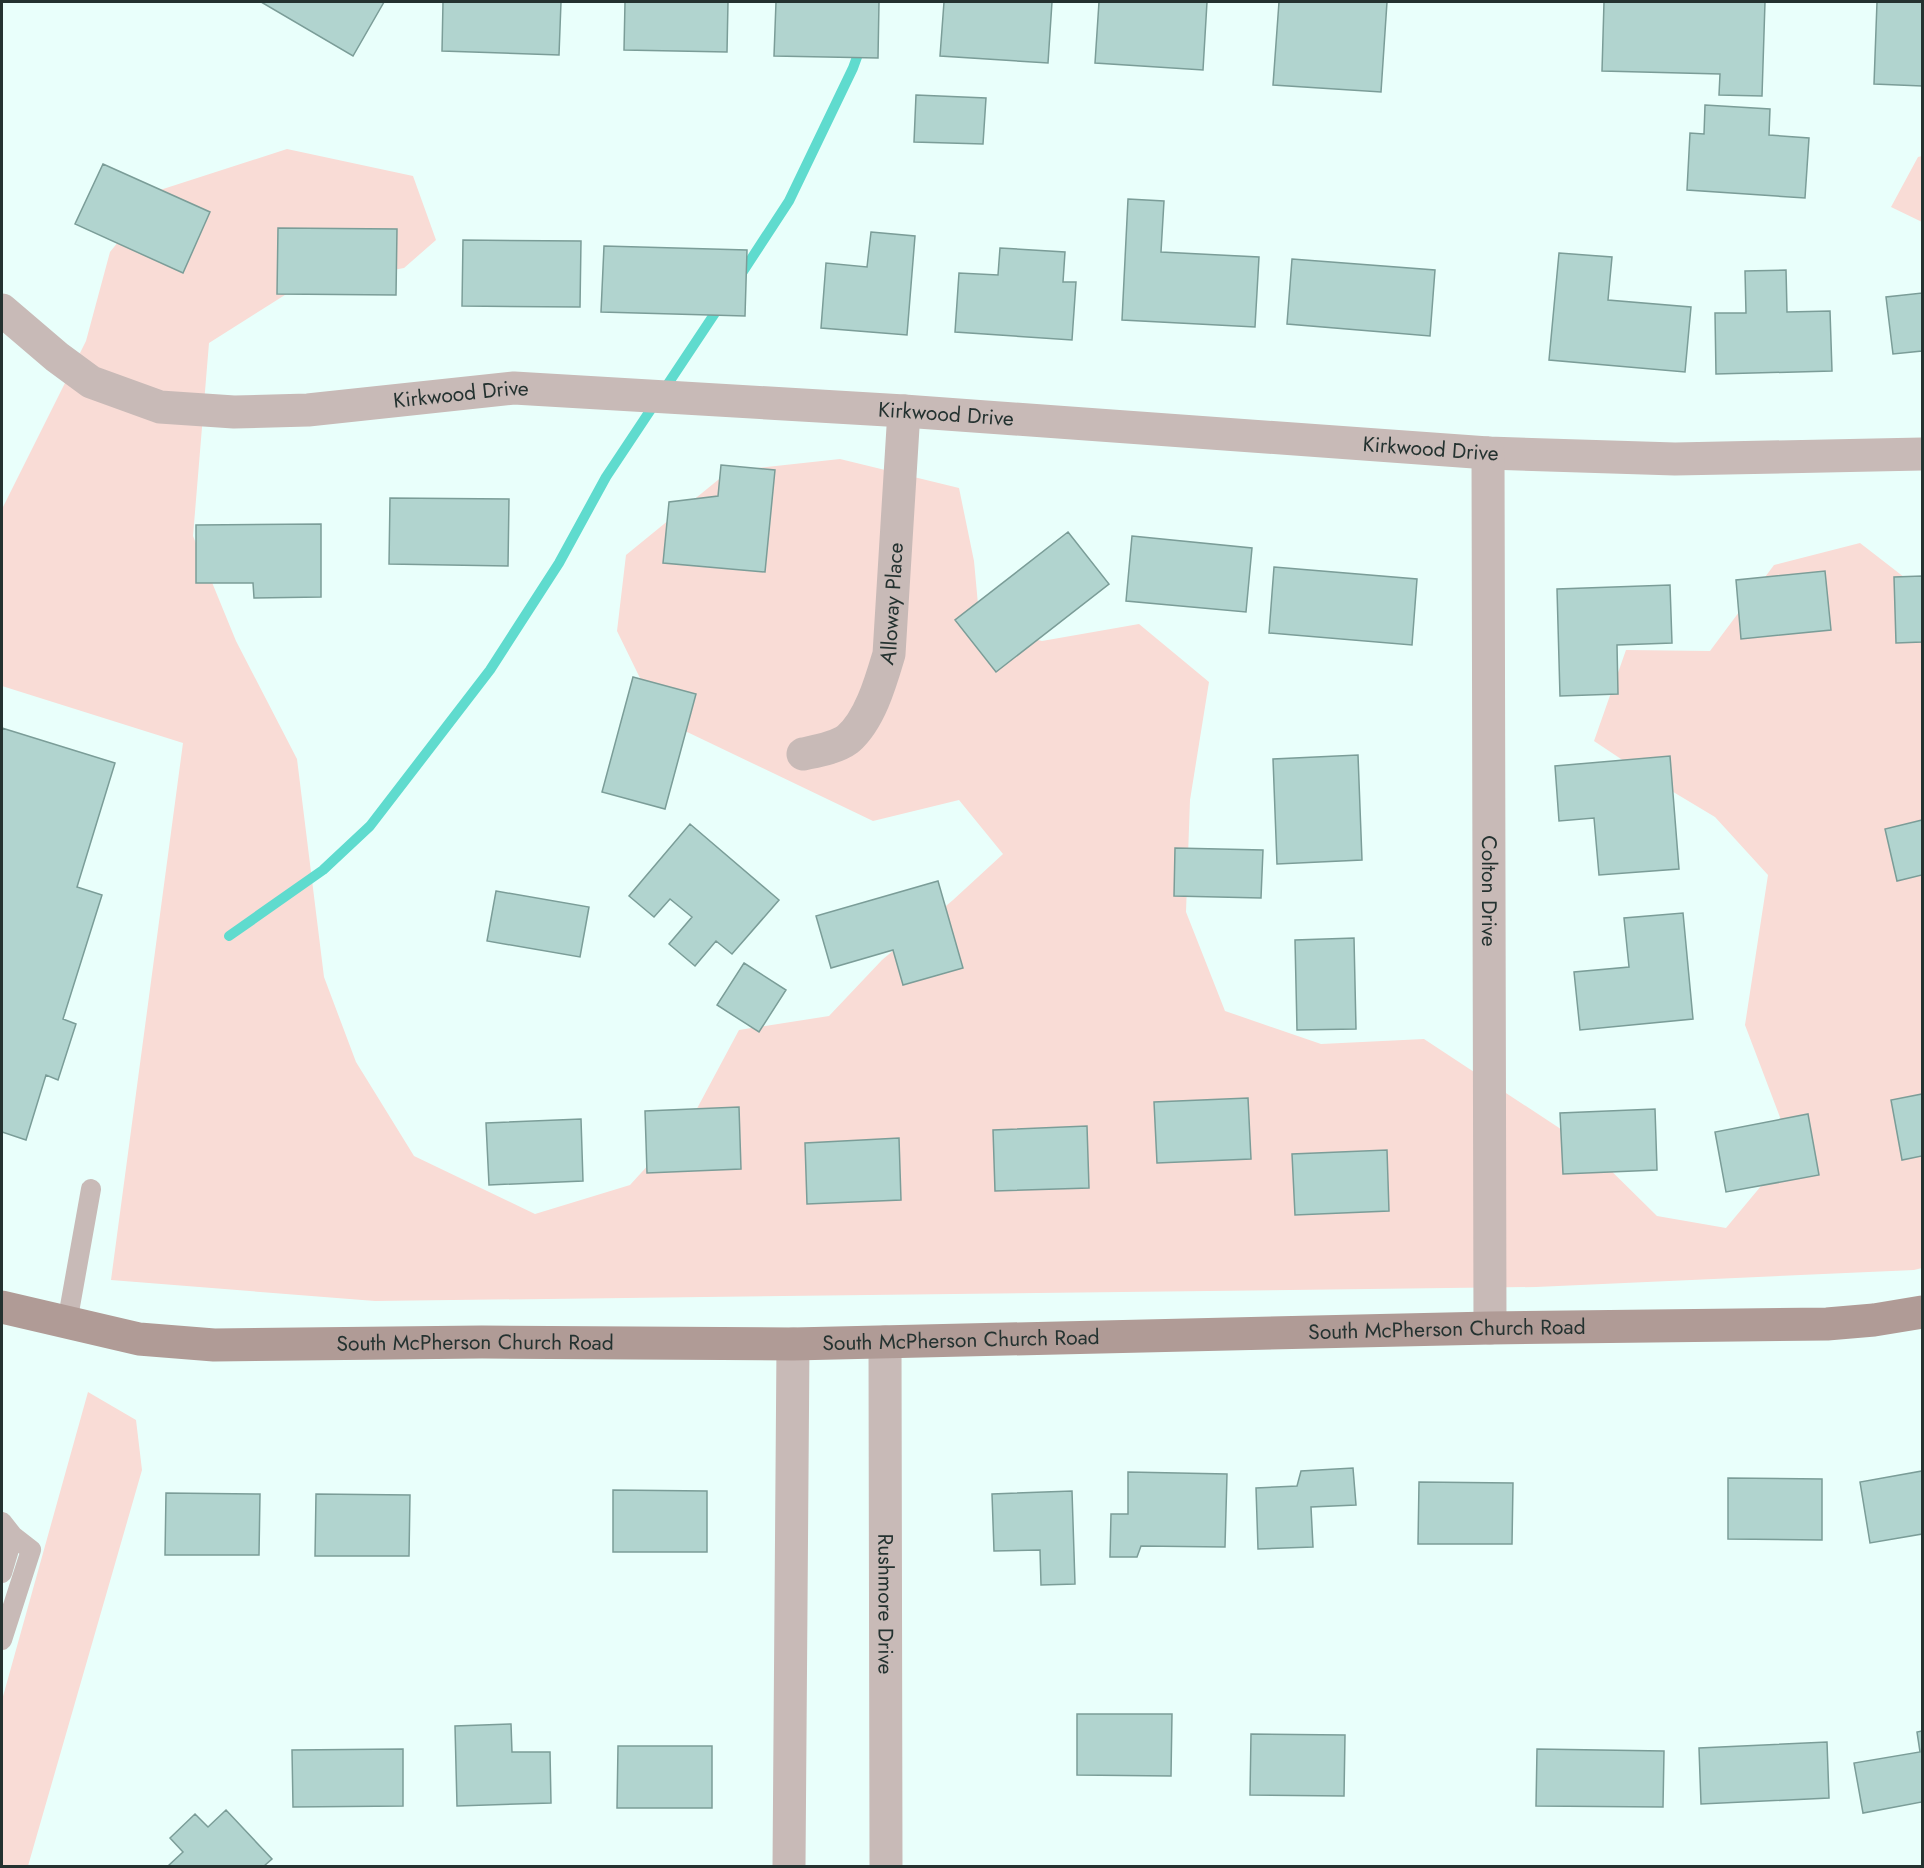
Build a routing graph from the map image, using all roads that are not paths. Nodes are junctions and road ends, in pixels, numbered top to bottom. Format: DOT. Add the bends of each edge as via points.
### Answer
graph roads {
  1 [pos="2,310"];
  2 [pos="904,411"];
  3 [pos="1488,453"];
  4 [pos="1923,454"];
  5 [pos="803,754"];
  6 [pos="91,1189"];
  7 [pos="2,1307"];
  8 [pos="1923,1312"];
  9 [pos="67,1323"];
  10 [pos="1490,1328"];
  11 [pos="885,1342"];
  12 [pos="793,1344"];
  13 [pos="7,1529"];
  14 [pos="2,1574"];
  15 [pos="2,1640"];
  16 [pos="789,1866"];
  17 [pos="886,1866"];
  1 -- 2 [label="street, Kirkwood Drive" via="91,382 160,407 234,412 308,410 514,388"];
  2 -- 3 [label="street, Kirkwood Drive"];
  2 -- 5 [label="street, Alloway Place" via="889,654 879,689 847,739"];
  3 -- 4 [label="street, Kirkwood Drive" via="1675,459"];
  3 -- 10 [label="street, Colton Drive"];
  6 -- 9 [label="lane"];
  7 -- 9 [label="main road, South McPherson Church Road"];
  8 -- 10 [label="main road, South McPherson Church Road" via="1827,1324"];
  9 -- 12 [label="main road, South McPherson Church Road" via="139,1339 214,1345"];
  10 -- 11 [label="main road, South McPherson Church Road"];
  11 -- 12 [label="main road, South McPherson Church Road"];
  11 -- 17 [label="street, Rushmore Drive"];
  12 -- 16 [label="street"];
  13 -- 14 [label="lane"];
  13 -- 15 [label="lane" via="31,1550"];
}
